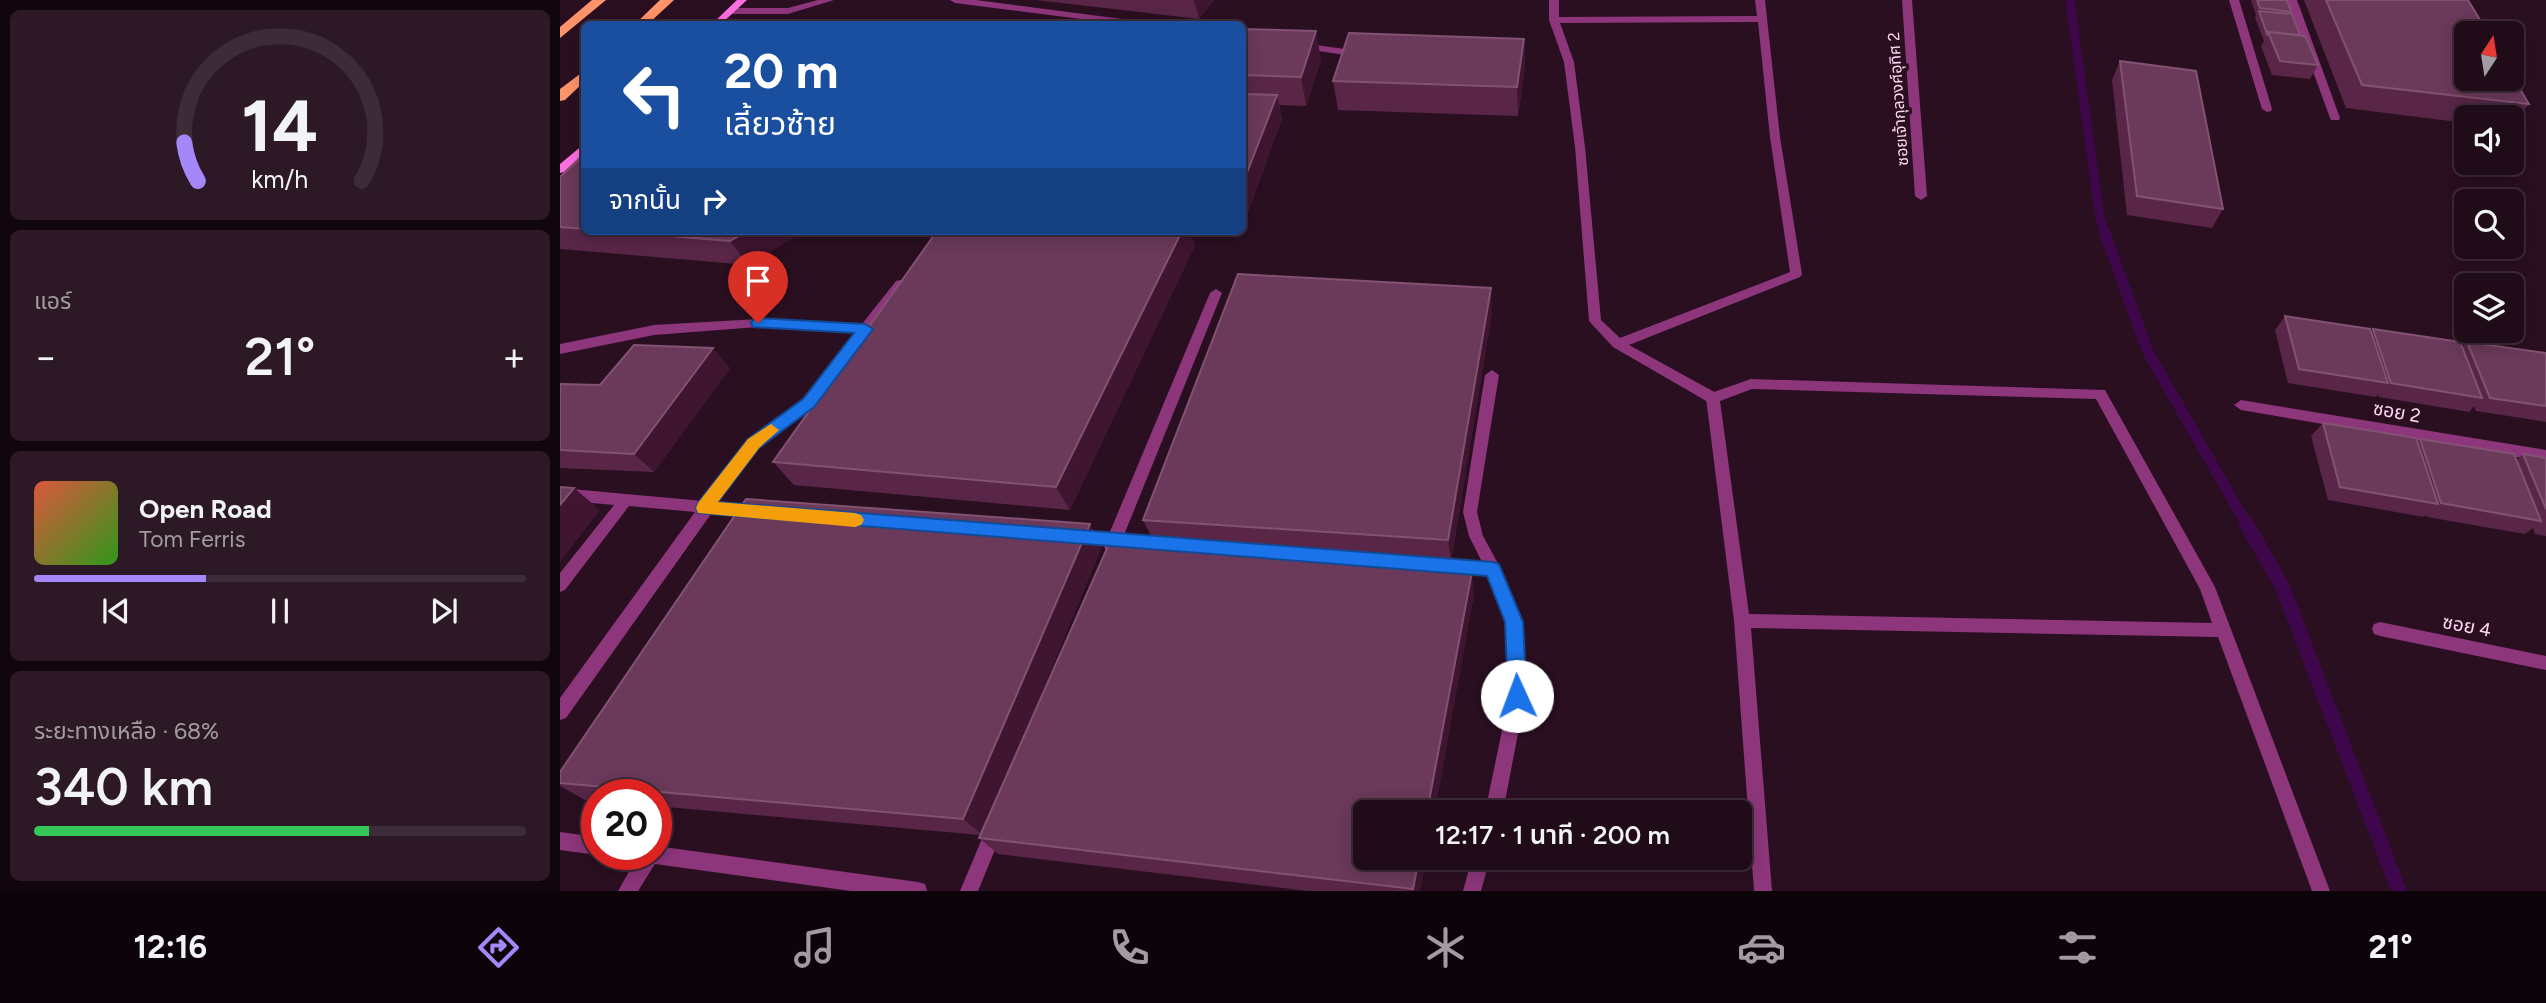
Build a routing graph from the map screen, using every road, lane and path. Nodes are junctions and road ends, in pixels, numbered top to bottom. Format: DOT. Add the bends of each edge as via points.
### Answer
graph roads {
  1 [pos="600,0"];
  2 [pos="668,0"];
  3 [pos="742,0"];
  4 [pos="829,0"];
  5 [pos="955,0"];
  6 [pos="1554,0"];
  7 [pos="1760,0"];
  8 [pos="1907,0"];
  9 [pos="2234,0"];
  10 [pos="2292,0"];
  11 [pos="730,11"];
  12 [pos="1761,19"];
  13 [pos="1554,20"];
  14 [pos="644,21"];
  15 [pos="719,21"];
  16 [pos="1115,21"];
  17 [pos="560,34"];
  18 [pos="1282,44"];
  19 [pos="1376,56"];
  20 [pos="581,78"];
  21 [pos="560,97"];
  22 [pos="2267,109"];
  23 [pos="2335,118"];
  24 [pos="581,150"];
  25 [pos="560,170"];
  26 [pos="1921,196"];
  27 [pos="913,267"];
  28 [pos="1216,293"];
  29 [pos="865,329"];
  30 [pos="1618,344"];
  31 [pos="560,349"];
  32 [pos="1492,375"];
  33 [pos="1713,398"];
  34 [pos="2241,405"];
  35 [pos="2546,456"];
  36 [pos="560,494"];
  37 [pos="625,501"];
  38 [pos="704,508"];
  39 [pos="772,513"];
  40 [pos="1059,536"];
  41 [pos="1113,540"];
  42 [pos="1140,542"];
  43 [pos="1208,548"];
  44 [pos="1103,565"];
  45 [pos="1493,569"];
  46 [pos="560,585"];
  47 [pos="1742,621"];
  48 [pos="2380,629"];
  49 [pos="2223,630"];
  50 [pos="2546,663"];
  51 [pos="560,712"];
  52 [pos="1496,800"];
  53 [pos="1000,816"];
  54 [pos="560,841"];
  55 [pos="581,844"];
  56 [pos="672,857"];
  57 [pos="641,870"];
  58 [pos="1478,870"];
  59 [pos="627,891"];
  60 [pos="918,891"];
  61 [pos="969,891"];
  62 [pos="1472,891"];
  63 [pos="1763,891"];
  64 [pos="2321,891"];
  1 -- 17 [label="highway"];
  2 -- 14 [label="highway"];
  3 -- 11 [label="main road"];
  4 -- 11 [label="street" via="788,11"];
  5 -- 16 [label="street"];
  6 -- 13 [label="street"];
  7 -- 12 [label="street"];
  8 -- 26 [label="street, ซอยเจ้ากุลวงศ์อุทิศ 2"];
  9 -- 22 [label="street"];
  10 -- 23 [label="street"];
  11 -- 15 [label="main road"];
  12 -- 13 [label="street"];
  12 -- 30 [label="street" via="1796,274"];
  13 -- 30 [label="street" via="1569,62 1595,321"];
  18 -- 19 [label="street"];
  20 -- 21 [label="highway"];
  24 -- 25 [label="main road"];
  27 -- 29 [label="street"];
  28 -- 41 [label="street"];
  29 -- 31 [label="street" via="758,323 654,330"];
  29 -- 38 [label="street" via="808,403 753,443"];
  30 -- 33 [label="street"];
  32 -- 45 [label="street" via="1470,512"];
  33 -- 47 [label="street"];
  33 -- 49 [label="street" via="1751,384 2100,394 2207,587"];
  34 -- 35 [label="street, ซอย 2"];
  36 -- 37 [label="street"];
  37 -- 38 [label="street"];
  37 -- 46 [label="street"];
  38 -- 39 [label="street"];
  38 -- 51 [label="street"];
  40 -- 41 [label="street"];
  41 -- 42 [label="street"];
  41 -- 44 [label="street"];
  43 -- 45 [label="street"];
  45 -- 52 [label="street" via="1514,622 1517,696"];
  47 -- 49 [label="street"];
  47 -- 63 [label="street"];
  48 -- 50 [label="street, ซอย 4"];
  49 -- 64 [label="street"];
  53 -- 61 [label="street"];
  54 -- 55 [label="street"];
  56 -- 60 [label="street"];
  57 -- 59 [label="street"];
  58 -- 62 [label="street"];
}
